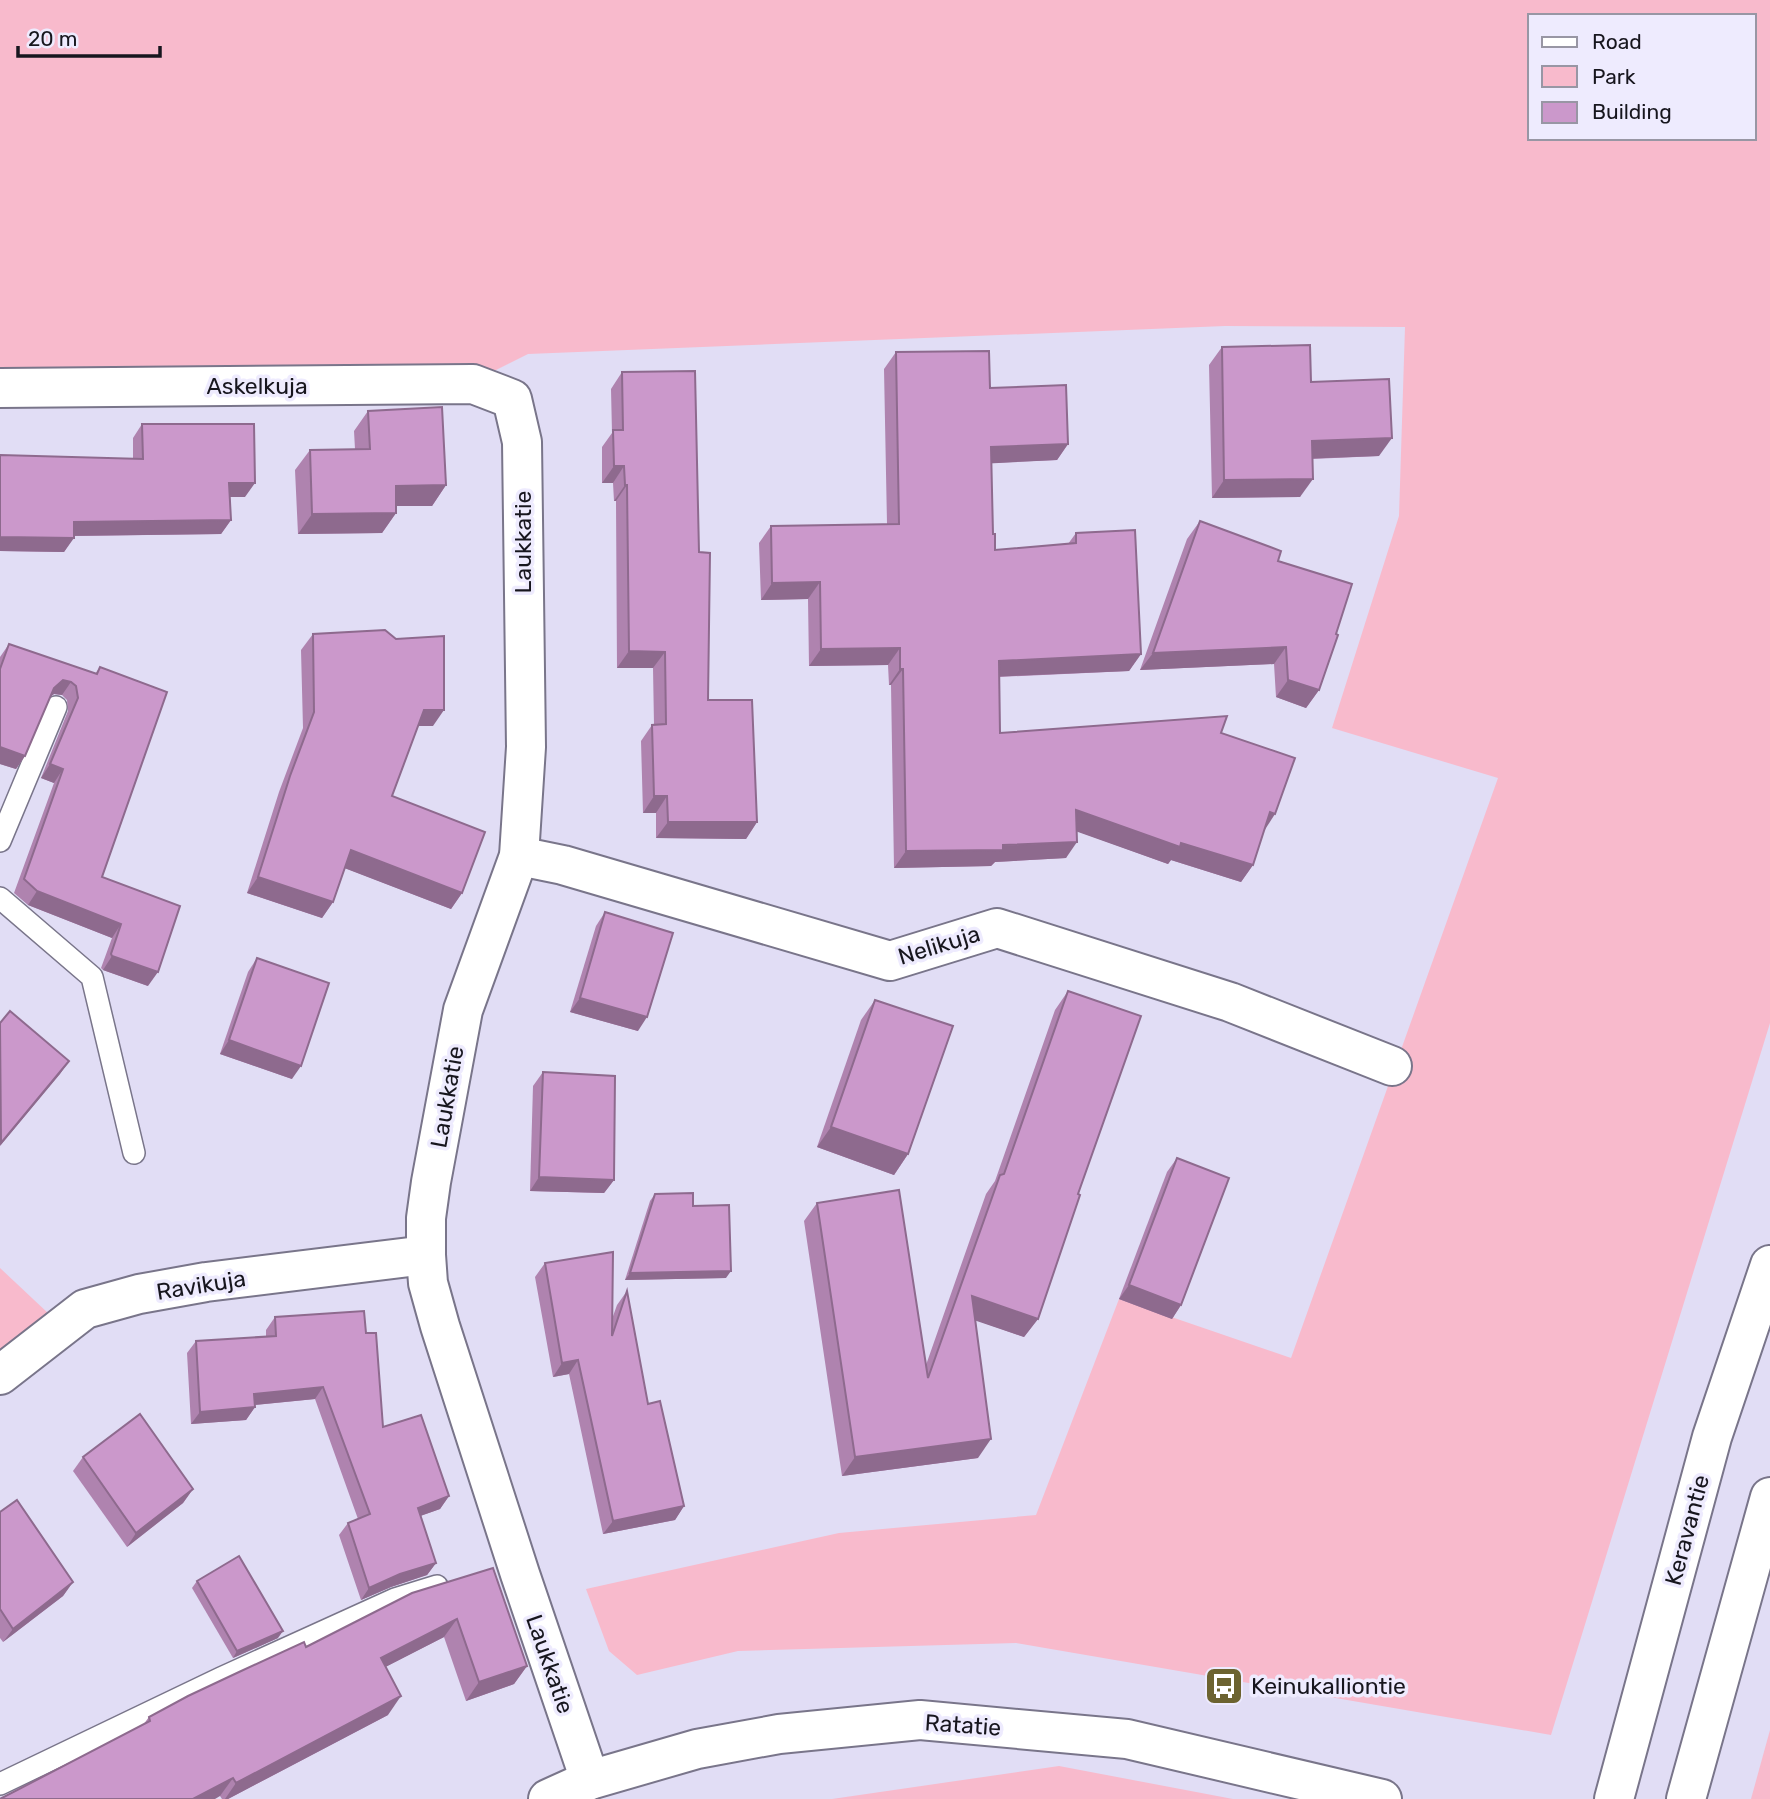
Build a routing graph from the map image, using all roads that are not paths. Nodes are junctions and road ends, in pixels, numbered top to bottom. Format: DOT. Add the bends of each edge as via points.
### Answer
graph roads {
  1 [pos="0,388"];
  2 [pos="512,399"];
  3 [pos="56,707"];
  4 [pos="0,841"];
  5 [pos="519,856"];
  6 [pos="0,898"];
  7 [pos="1392,1066"];
  8 [pos="134,1153"];
  9 [pos="426,1255"];
  10 [pos="1770,1265"];
  11 [pos="0,1375"];
  12 [pos="1770,1497"];
  13 [pos="455,1580"];
  14 [pos="0,1784"];
  15 [pos="591,1790"];
  16 [pos="548,1799"];
  17 [pos="1382,1799"];
  18 [pos="1614,1799"];
  19 [pos="1686,1799"];
  1 -- 2 [label="street, Askelkuja" via="473,384"];
  2 -- 5 [label="street, Laukkatie" via="522,442 526,747"];
  3 -- 4 [label="lane"];
  5 -- 7 [label="street, Nelikuja" via="890,961 996,928 1230,1002"];
  5 -- 9 [label="street, Laukkatie" via="463,1010 431,1182"];
  6 -- 8 [label="lane" via="92,977"];
  9 -- 11 [label="street, Ravikuja" via="206,1282 85,1309"];
  9 -- 15 [label="street, Laukkatie" via="428,1283 504,1565"];
  10 -- 18 [label="street, Keravantie" via="1712,1437"];
  12 -- 19 [label="street"];
  13 -- 14 [label="lane" via="395,1599"];
  15 -- 16 [label="street, Ratatie"];
  15 -- 17 [label="street, Ratatie" via="696,1749 919,1720 1127,1739"];
}
